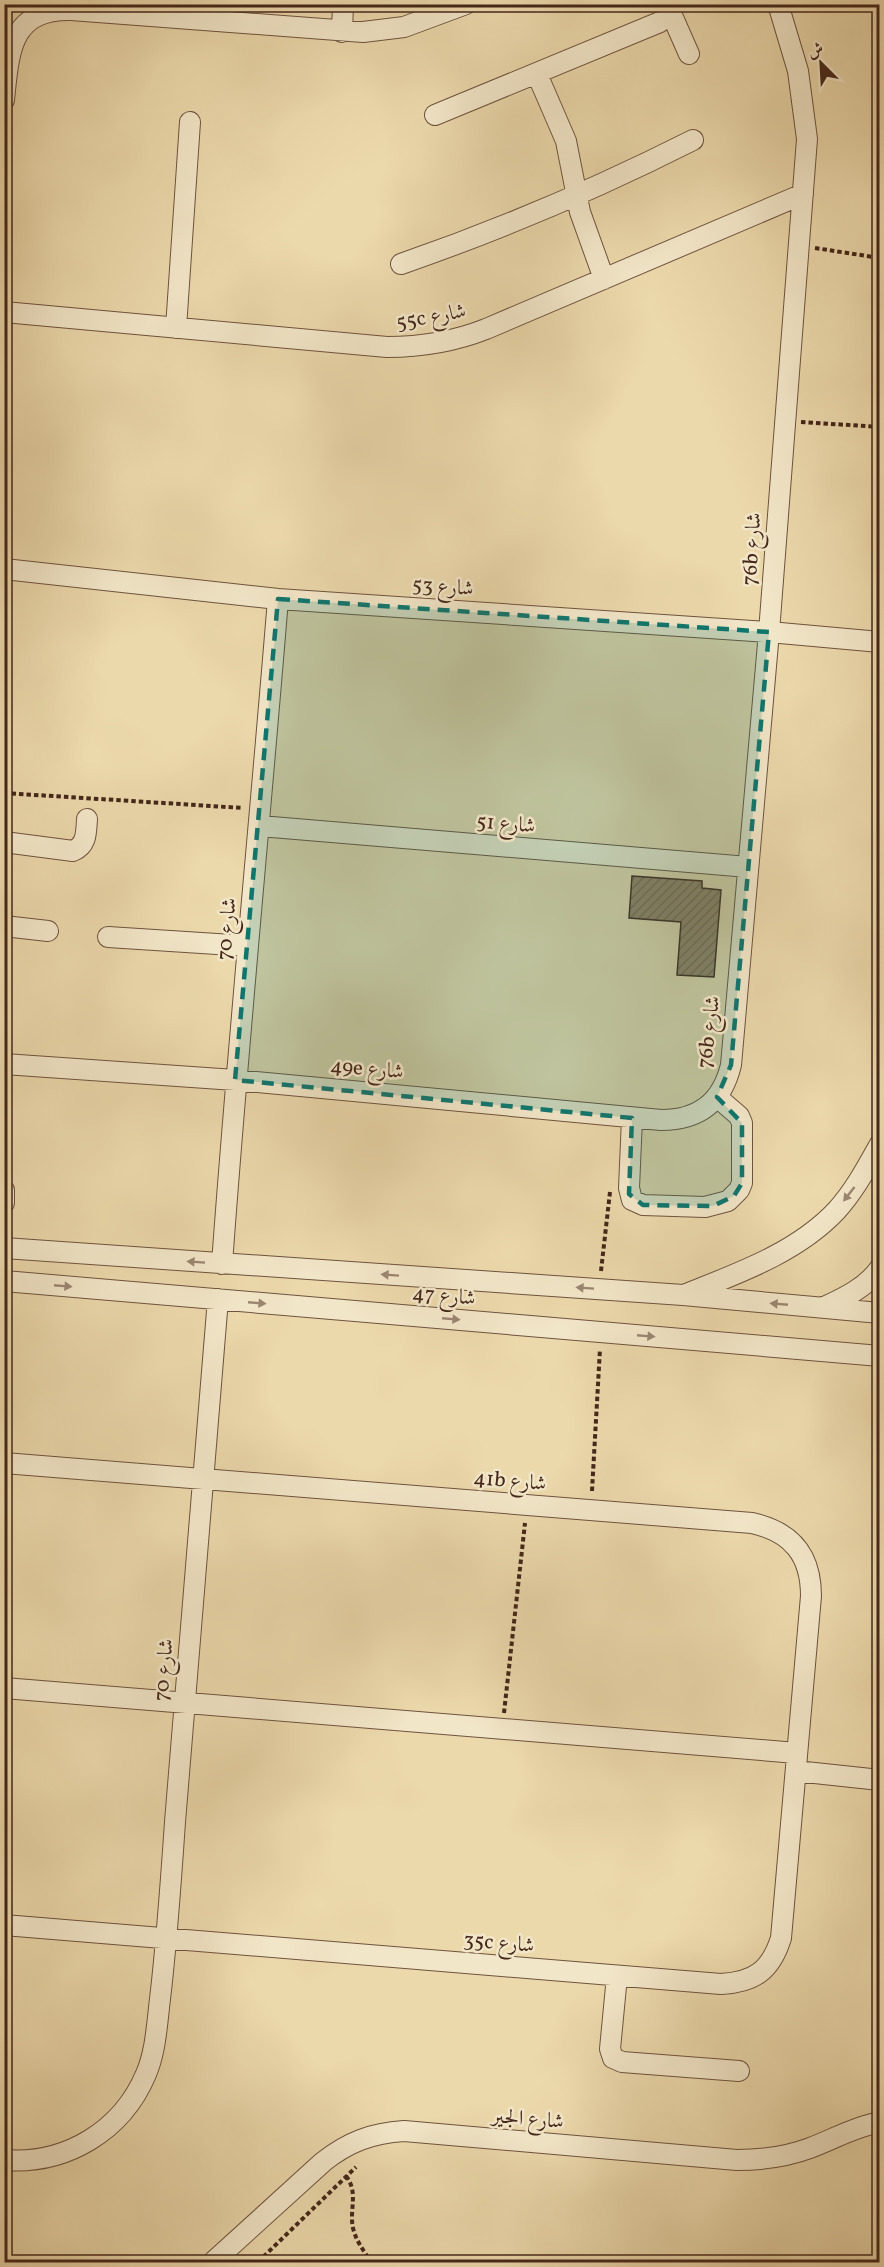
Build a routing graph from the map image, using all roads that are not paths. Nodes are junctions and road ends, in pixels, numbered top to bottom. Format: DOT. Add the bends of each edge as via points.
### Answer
graph roads {
  1 [pos="343,4"];
  2 [pos="466,4"];
  3 [pos="778,4"];
  4 [pos="663,13"];
  5 [pos="342,32"];
  6 [pos="689,54"];
  7 [pos="537,74"];
  8 [pos="4,100"];
  9 [pos="435,115"];
  10 [pos="190,122"];
  11 [pos="693,140"];
  12 [pos="803,195"];
  13 [pos="576,197"];
  14 [pos="401,264"];
  15 [pos="604,279"];
  16 [pos="4,312"];
  17 [pos="176,328"];
  18 [pos="4,569"];
  19 [pos="278,599"];
  20 [pos="769,632"];
  21 [pos="879,642"];
  22 [pos="260,818"];
  23 [pos="87,819"];
  24 [pos="4,842"];
  25 [pos="748,867"];
  26 [pos="4,926"];
  27 [pos="48,931"];
  28 [pos="108,937"];
  29 [pos="248,946"];
  30 [pos="4,1064"];
  31 [pos="235,1080"];
  32 [pos="717,1097"];
  33 [pos="632,1118"];
  34 [pos="879,1144"];
  35 [pos="4,1190"];
  36 [pos="4,1203"];
  37 [pos="4,1248"];
  38 [pos="222,1264"];
  39 [pos="879,1268"];
  40 [pos="4,1281"];
  41 [pos="683,1295"];
  42 [pos="218,1299"];
  43 [pos="822,1308"];
  44 [pos="879,1313"];
  45 [pos="879,1356"];
  46 [pos="4,1463"];
  47 [pos="203,1479"];
  48 [pos="4,1688"];
  49 [pos="184,1702"];
  50 [pos="796,1762"];
  51 [pos="879,1780"];
  52 [pos="4,1925"];
  53 [pos="167,1939"];
  54 [pos="617,1976"];
  55 [pos="739,2071"];
  56 [pos="879,2122"];
  57 [pos="4,2160"];
  58 [pos="213,2262"];
  1 -- 5 [label="street"];
  2 -- 5 [label="street" via="404,27"];
  3 -- 12 [label="street, 76b شارع" via="790,38 804,105 807,139"];
  4 -- 6 [label="street"];
  4 -- 7 [label="street"];
  5 -- 8 [label="street" via="71,10 46,12 16,36"];
  7 -- 9 [label="street"];
  7 -- 13 [label="street" via="566,141"];
  10 -- 17 [label="street"];
  11 -- 13 [label="street"];
  12 -- 15 [label="street, 55c شارع"];
  12 -- 20 [label="street, 76b شارع"];
  13 -- 14 [label="street"];
  13 -- 15 [label="street"];
  15 -- 17 [label="street, 55c شارع" via="476,333 428,345 387,347"];
  16 -- 17 [label="street, 55c شارع"];
  18 -- 19 [label="street, شارع 53"];
  19 -- 20 [label="street, شارع 53"];
  19 -- 22 [label="street, شارع 70"];
  20 -- 21 [label="street, شارع 53"];
  20 -- 25 [label="street, 76b شارع"];
  22 -- 25 [label="street, شارع 51"];
  22 -- 29 [label="street, شارع 70"];
  23 -- 24 [label="street" via="86,839 73,851"];
  25 -- 32 [label="street, 76b شارع" via="731,1065"];
  26 -- 27 [label="street"];
  28 -- 29 [label="street"];
  29 -- 31 [label="street, شارع 70"];
  30 -- 31 [label="street, 49e شارع"];
  31 -- 33 [label="street, 49e شارع"];
  31 -- 38 [label="street, شارع 70"];
  32 -- 33 [label="street, 49e شارع" via="686,1118"];
  32 -- 33 [label="street" via="742,1123 742,1183 728,1201 713,1206 643,1205 632,1200"];
  34 -- 41 [label="street, one-way" via="857,1184 837,1210 818,1226 767,1259"];
  35 -- 36 [label="street"];
  38 -- 37 [label="street, شارع 47, one-way"];
  41 -- 38 [label="street, شارع 47, one-way"];
  39 -- 43 [label="street" via="846,1297"];
  40 -- 42 [label="street, شارع 47, one-way"];
  43 -- 41 [label="street, شارع 47, one-way"];
  42 -- 45 [label="street, شارع 47, one-way"];
  42 -- 47 [label="street, شارع 70"];
  43 -- 44 [label="street, شارع 47"];
  46 -- 47 [label="street, 41b شارع"];
  47 -- 49 [label="street, شارع 70"];
  47 -- 50 [label="street, 41b شارع" via="752,1523 780,1532 801,1553 811,1581"];
  48 -- 49 [label="street"];
  49 -- 50 [label="street" via="502,1728"];
  49 -- 53 [label="street, شارع 70"];
  50 -- 51 [label="street"];
  50 -- 54 [label="street, 35c شارع" via="781,1938 766,1968 738,1983 721,1984"];
  52 -- 53 [label="street, 35c شارع"];
  53 -- 54 [label="street, 35c شارع"];
  53 -- 57 [label="street, شارع 70" via="154,2045 134,2098 117,2120 70,2151 42,2159"];
  54 -- 55 [label="street" via="610,2049 613,2058 622,2062"];
  56 -- 58 [label="street, شارع الجير" via="794,2154 756,2160 404,2131 369,2136 323,2162"];
}
